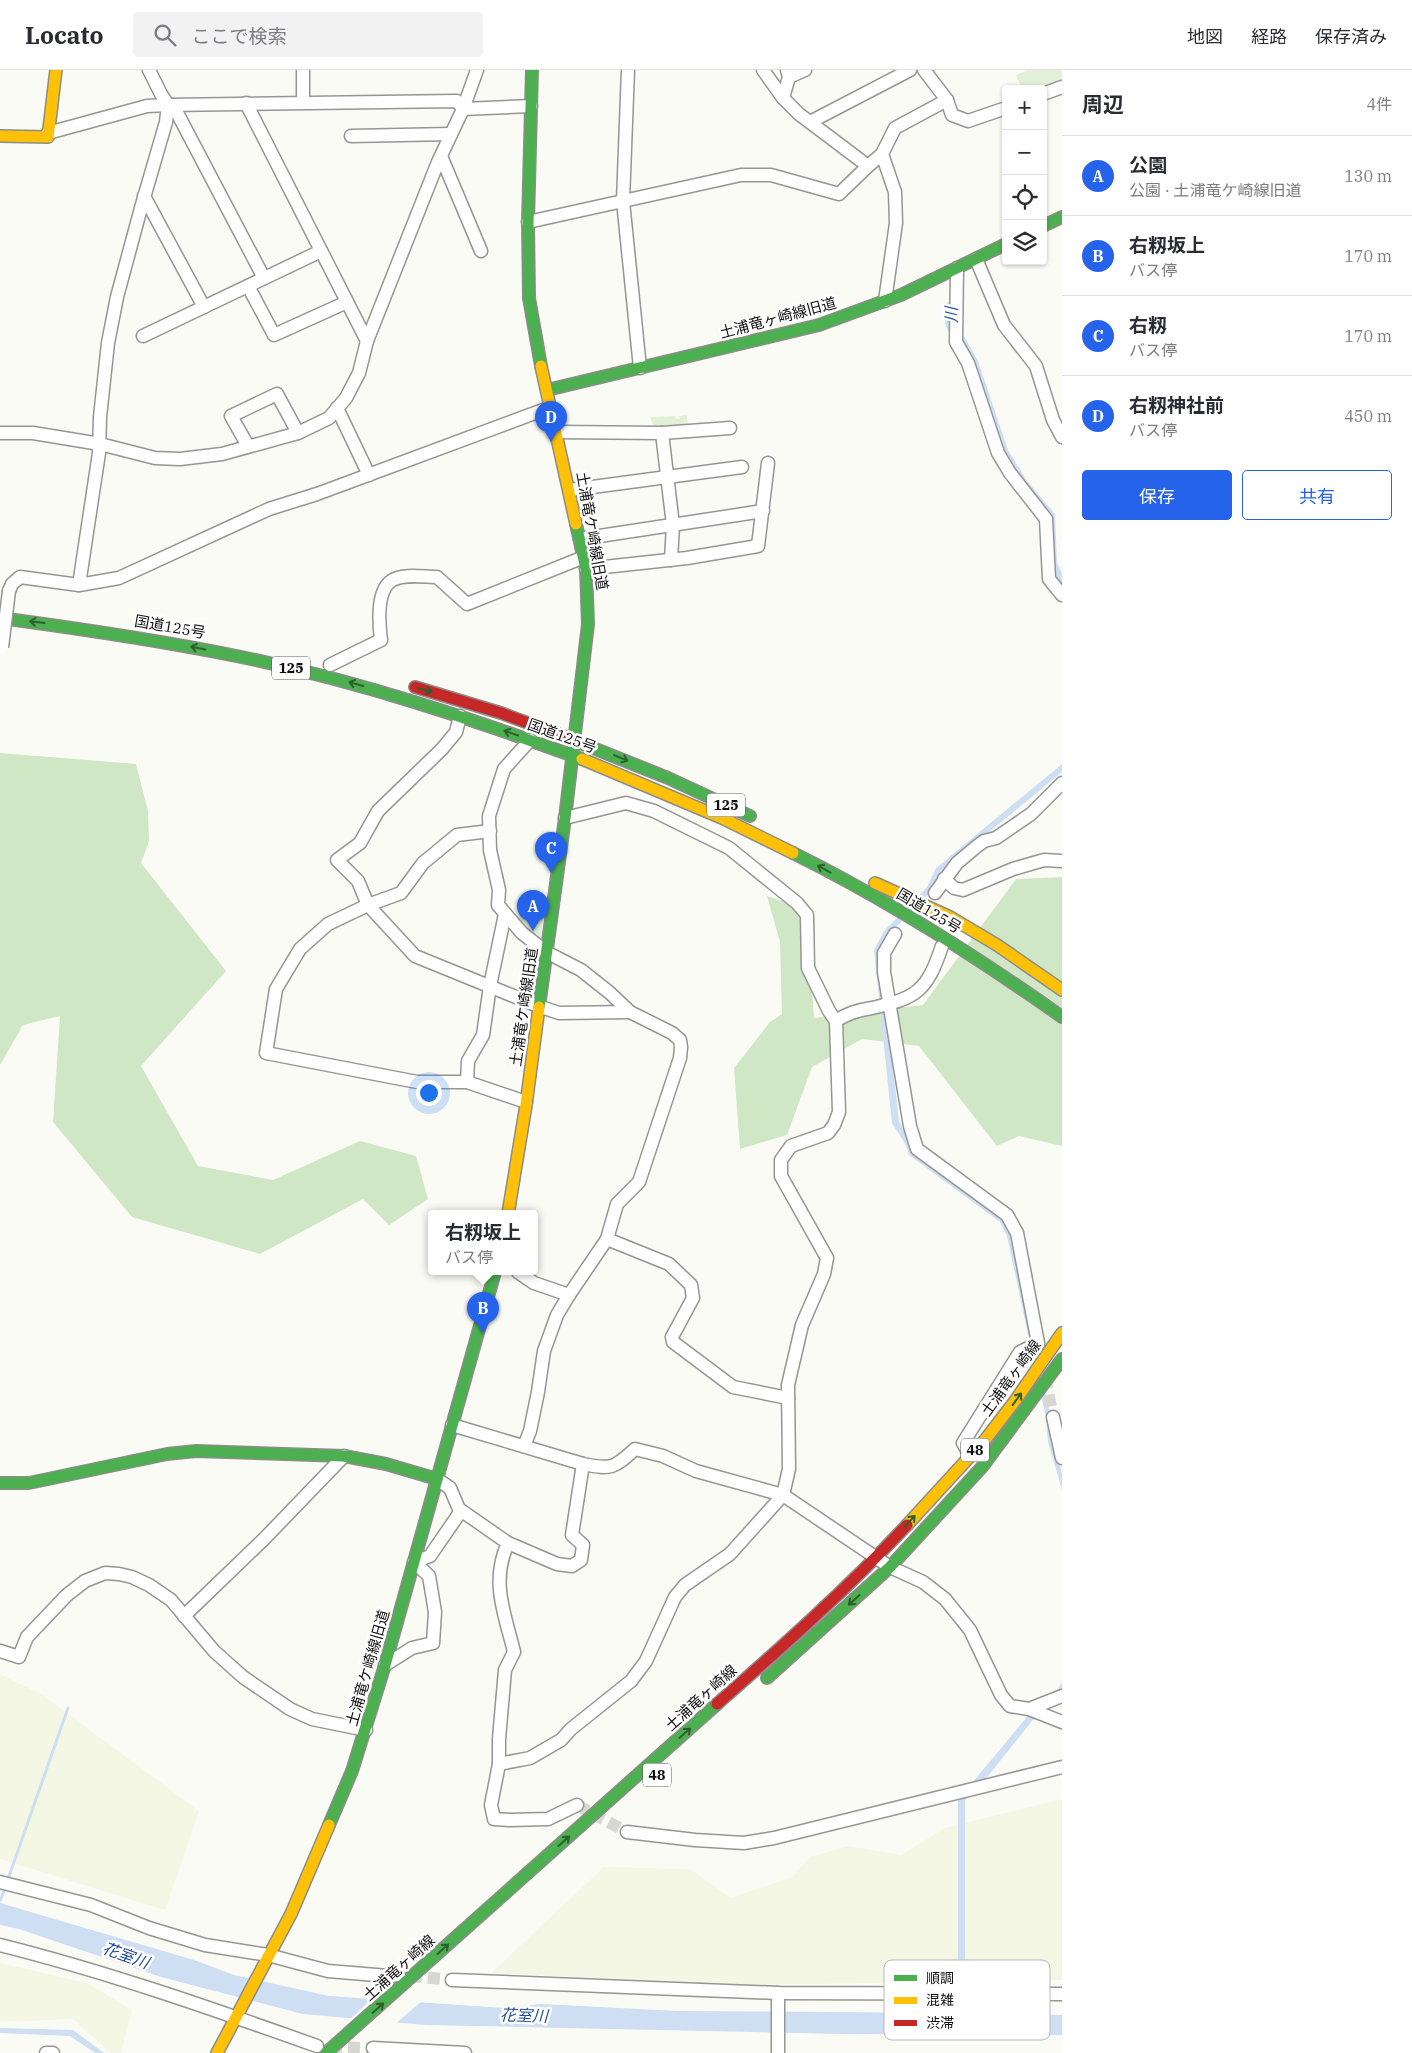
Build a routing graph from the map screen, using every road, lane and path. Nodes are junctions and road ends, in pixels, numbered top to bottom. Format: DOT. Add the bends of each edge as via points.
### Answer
graph roads {
  1 [pos="56,70"];
  2 [pos="150,70"];
  3 [pos="303,70"];
  4 [pos="477,70"];
  5 [pos="532,70"];
  6 [pos="628,70"];
  7 [pos="763,70"];
  8 [pos="805,70"];
  9 [pos="910,70"];
  10 [pos="924,70"];
  11 [pos="788,74"];
  12 [pos="1062,87"];
  13 [pos="1047,93"];
  14 [pos="783,98"];
  15 [pos="947,100"];
  16 [pos="303,102"];
  17 [pos="246,103"];
  18 [pos="171,105"];
  19 [pos="531,106"];
  20 [pos="463,109"];
  21 [pos="1002,109"];
  22 [pos="810,122"];
  23 [pos="48,133"];
  24 [pos="451,134"];
  25 [pos="0,136"];
  26 [pos="350,136"];
  27 [pos="882,154"];
  28 [pos="441,156"];
  29 [pos="868,166"];
  30 [pos="144,196"];
  31 [pos="623,201"];
  32 [pos="1062,217"];
  33 [pos="528,222"];
  34 [pos="1047,224"];
  35 [pos="1002,246"];
  36 [pos="321,251"];
  37 [pos="481,251"];
  38 [pos="976,259"];
  39 [pos="957,268"];
  40 [pos="264,278"];
  41 [pos="248,286"];
  42 [pos="885,300"];
  43 [pos="347,302"];
  44 [pos="204,307"];
  45 [pos="143,336"];
  46 [pos="367,342"];
  47 [pos="640,368"];
  48 [pos="547,390"];
  49 [pos="551,407"];
  50 [pos="337,408"];
  51 [pos="730,428"];
  52 [pos="557,432"];
  53 [pos="0,433"];
  54 [pos="298,433"];
  55 [pos="662,433"];
  56 [pos="1062,437"];
  57 [pos="100,444"];
  58 [pos="248,446"];
  59 [pos="768,463"];
  60 [pos="742,467"];
  61 [pos="368,475"];
  62 [pos="667,477"];
  63 [pos="570,490"];
  64 [pos="763,511"];
  65 [pos="672,525"];
  66 [pos="580,539"];
  67 [pos="671,560"];
  68 [pos="585,563"];
  69 [pos="79,585"];
  70 [pos="1062,596"];
  71 [pos="0,606"];
  72 [pos="18,608"];
  73 [pos="0,618"];
  74 [pos="1,648"];
  75 [pos="317,661"];
  76 [pos="330,665"];
  77 [pos="348,669"];
  78 [pos="401,683"];
  79 [pos="460,716"];
  80 [pos="530,740"];
  81 [pos="575,740"];
  82 [pos="573,756"];
  83 [pos="1062,783"];
  84 [pos="565,818"];
  85 [pos="760,822"];
  86 [pos="490,831"];
  87 [pos="1062,861"];
  88 [pos="944,879"];
  89 [pos="868,884"];
  90 [pos="935,893"];
  91 [pos="368,905"];
  92 [pos="505,914"];
  93 [pos="895,934"];
  94 [pos="942,946"];
  95 [pos="546,952"];
  96 [pos="490,986"];
  97 [pos="1062,990"];
  98 [pos="1062,1001"];
  99 [pos="890,1004"];
  100 [pos="538,1006"];
  101 [pos="630,1012"];
  102 [pos="1062,1017"];
  103 [pos="836,1021"];
  104 [pos="1062,1027"];
  105 [pos="468,1082"];
  106 [pos="526,1102"];
  107 [pos="509,1210"];
  108 [pos="607,1239"];
  109 [pos="494,1275"];
  110 [pos="522,1275"];
  111 [pos="569,1295"];
  112 [pos="1062,1334"];
  113 [pos="1062,1359"];
  114 [pos="788,1398"];
  115 [pos="1053,1416"];
  116 [pos="452,1425"];
  117 [pos="524,1446"];
  118 [pos="344,1456"];
  119 [pos="970,1456"];
  120 [pos="1062,1458"];
  121 [pos="583,1464"];
  122 [pos="437,1479"];
  123 [pos="0,1484"];
  124 [pos="783,1495"];
  125 [pos="461,1511"];
  126 [pos="508,1544"];
  127 [pos="877,1557"];
  128 [pos="414,1562"];
  129 [pos="890,1567"];
  130 [pos="184,1616"];
  131 [pos="0,1651"];
  132 [pos="386,1665"];
  133 [pos="757,1686"];
  134 [pos="1062,1696"];
  135 [pos="1029,1709"];
  136 [pos="1062,1722"];
  137 [pos="366,1730"];
  138 [pos="499,1764"];
  139 [pos="1062,1767"];
  140 [pos="576,1806"];
  141 [pos="627,1832"];
  142 [pos="0,1882"];
  143 [pos="0,1945"];
  144 [pos="266,1958"];
  145 [pos="402,1978"];
  146 [pos="452,1980"];
  147 [pos="778,1992"];
  148 [pos="884,1993"];
  149 [pos="238,2014"];
  150 [pos="373,2048"];
  151 [pos="322,2050"];
  152 [pos="46,2053"];
  153 [pos="53,2053"];
  154 [pos="218,2053"];
  155 [pos="465,2053"];
  156 [pos="778,2053"];
  1 -- 23 [label="main road"];
  2 -- 18 [label="street" via="161,94"];
  3 -- 16 [label="street"];
  4 -- 20 [label="street"];
  5 -- 19 [label="main road, 土浦竜ケ崎線旧道"];
  6 -- 31 [label="street"];
  7 -- 14 [label="street"];
  8 -- 11 [label="street"];
  9 -- 22 [label="street"];
  10 -- 15 [label="street"];
  11 -- 14 [label="street"];
  12 -- 13 [label="street"];
  14 -- 22 [label="street"];
  15 -- 21 [label="street" via="952,115 968,122"];
  15 -- 27 [label="street" via="895,128"];
  16 -- 17 [label="street"];
  16 -- 20 [label="street" via="457,101"];
  17 -- 18 [label="street"];
  17 -- 36 [label="street"];
  18 -- 23 [label="street" via="147,106"];
  18 -- 30 [label="street"];
  18 -- 40 [label="street"];
  19 -- 20 [label="street"];
  19 -- 33 [label="main road, 土浦竜ケ崎線旧道"];
  20 -- 24 [label="street"];
  22 -- 29 [label="street"];
  23 -- 25 [label="main road" via="48,137"];
  24 -- 26 [label="street"];
  24 -- 28 [label="street"];
  27 -- 29 [label="street"];
  27 -- 42 [label="street" via="896,200 893,251"];
  28 -- 37 [label="street"];
  28 -- 46 [label="street"];
  29 -- 31 [label="street" via="839,194 771,175 755,174"];
  30 -- 44 [label="street"];
  30 -- 57 [label="street" via="108,342"];
  31 -- 33 [label="street"];
  31 -- 47 [label="street"];
  32 -- 34 [label="main road"];
  33 -- 48 [label="main road, 土浦竜ケ崎線旧道" via="530,306"];
  35 -- 38 [label="main road, 土浦竜ヶ崎線旧道"];
  36 -- 40 [label="street"];
  36 -- 43 [label="street"];
  38 -- 39 [label="main road, 土浦竜ヶ崎線旧道"];
  38 -- 56 [label="street" via="1004,325 1036,366 1053,420"];
  39 -- 42 [label="main road, 土浦竜ヶ崎線旧道"];
  39 -- 70 [label="street" via="956,342 968,362 998,453 1046,519 1049,578"];
  40 -- 41 [label="street"];
  41 -- 43 [label="street" via="274,335"];
  41 -- 44 [label="street"];
  42 -- 47 [label="main road, 土浦竜ヶ崎線旧道" via="819,325"];
  43 -- 46 [label="street"];
  44 -- 45 [label="street"];
  46 -- 50 [label="street" via="359,373"];
  47 -- 48 [label="main road, 土浦竜ヶ崎線旧道"];
  48 -- 49 [label="main road, 土浦竜ケ崎線旧道"];
  49 -- 52 [label="main road, 土浦竜ケ崎線旧道"];
  49 -- 61 [label="street"];
  50 -- 54 [label="street" via="323,422"];
  50 -- 61 [label="street"];
  51 -- 55 [label="street"];
  52 -- 55 [label="street"];
  52 -- 63 [label="main road, 土浦竜ケ崎線旧道"];
  53 -- 57 [label="street" via="33,432"];
  54 -- 58 [label="street"];
  54 -- 58 [label="street" via="277,394 231,416"];
  55 -- 62 [label="street"];
  57 -- 58 [label="street" via="155,458 180,459 222,454"];
  57 -- 69 [label="street"];
  59 -- 64 [label="street"];
  60 -- 62 [label="street"];
  61 -- 69 [label="street" via="269,509 119,578"];
  62 -- 63 [label="street"];
  62 -- 65 [label="street"];
  63 -- 66 [label="main road, 土浦竜ケ崎線旧道"];
  64 -- 65 [label="street"];
  64 -- 67 [label="street" via="758,546"];
  65 -- 66 [label="street"];
  65 -- 67 [label="street"];
  66 -- 68 [label="main road, 土浦竜ケ崎線旧道"];
  67 -- 68 [label="street"];
  68 -- 76 [label="street" via="467,604 437,577 410,576 392,580 384,589 378,619 381,640"];
  68 -- 81 [label="main road, 土浦竜ケ崎線旧道" via="588,624"];
  69 -- 74 [label="street, bridge" via="20,577 9,591"];
  71 -- 72 [label="main road"];
  79 -- 73 [label="main road, 国道125号 / 125, one-way" via="313,672 232,654 87,628"];
  75 -- 76 [label="main road, 125"];
  76 -- 77 [label="main road, 125"];
  78 -- 81 [label="main road, 国道125号 / 125, one-way" via="465,701"];
  80 -- 79 [label="main road, 国道125号 / 125, one-way"];
  79 -- 91 [label="street" via="456,732 442,749 378,811 360,843 337,860 358,881"];
  80 -- 82 [label="main road, 国道125号 / 125"];
  80 -- 86 [label="street" via="504,769 489,816"];
  81 -- 82 [label="main road, 土浦竜ケ崎線旧道"];
  81 -- 85 [label="main road, 国道125号 / 125, one-way" via="679,782"];
  82 -- 84 [label="main road, 土浦竜ケ崎線旧道"];
  89 -- 82 [label="main road, 国道125号 / 125, one-way" via="812,862 673,796"];
  83 -- 88 [label="street" via="1031,814 996,838 976,847"];
  84 -- 95 [label="main road, 土浦竜ケ崎線旧道"];
  84 -- 103 [label="street" via="626,803 654,812 729,848 797,902 807,915 808,968"];
  86 -- 91 [label="street" via="457,835 423,863 401,893"];
  86 -- 92 [label="street" via="490,850 499,890 498,905"];
  87 -- 88 [label="street" via="1044,860 1013,869 963,890 954,888"];
  88 -- 90 [label="street"];
  89 -- 94 [label="main road"];
  89 -- 97 [label="main road" via="950,917"];
  89 -- 98 [label="main road, 国道125号 / 125" via="950,926"];
  89 -- 102 [label="main road, 国道125号 / 125"];
  91 -- 96 [label="street" via="416,956"];
  91 -- 105 [label="street" via="328,924 300,949 276,990 266,1053 417,1082"];
  92 -- 95 [label="street"];
  92 -- 96 [label="street"];
  93 -- 99 [label="street" via="884,953"];
  94 -- 99 [label="street" via="923,988 905,1000"];
  94 -- 104 [label="main road"];
  95 -- 100 [label="main road, 土浦竜ケ崎線旧道"];
  95 -- 101 [label="street" via="581,970"];
  96 -- 100 [label="street"];
  96 -- 105 [label="street" via="483,1035 468,1061"];
  99 -- 103 [label="street" via="853,1012"];
  99 -- 119 [label="street" via="910,1126 917,1149 1007,1215 1017,1234 1038,1343 1020,1352 963,1443"];
  100 -- 101 [label="street" via="559,1013"];
  100 -- 106 [label="main road, 土浦竜ケ崎線旧道"];
  101 -- 108 [label="street" via="680,1040 680,1058 639,1182 616,1204"];
  103 -- 114 [label="street" via="839,1112 834,1125 828,1133 791,1146 781,1160 781,1176 826,1258 824,1274 794,1353"];
  105 -- 106 [label="street"];
  106 -- 107 [label="main road, 土浦竜ケ崎線旧道"];
  108 -- 111 [label="street"];
  108 -- 114 [label="street" via="669,1264 691,1286 692,1298 672,1337 673,1342 733,1387"];
  109 -- 116 [label="main road, 土浦竜ケ崎線旧道"];
  110 -- 111 [label="street" via="534,1284"];
  111 -- 117 [label="street" via="557,1315 544,1351 530,1431"];
  119 -- 112 [label="main road, 土浦竜ヶ崎線 / 48, one-way" via="1015,1401"];
  113 -- 129 [label="main road, 土浦竜ヶ崎線 / 48" via="982,1467"];
  114 -- 124 [label="street" via="789,1469"];
  115 -- 120 [label="street"];
  116 -- 117 [label="street"];
  116 -- 122 [label="main road, 土浦竜ケ崎線旧道"];
  117 -- 121 [label="street"];
  118 -- 122 [label="main road"];
  118 -- 123 [label="main road" via="196,1451 167,1454 29,1483"];
  118 -- 130 [label="street"];
  127 -- 119 [label="main road, 土浦竜ヶ崎線 / 48, one-way"];
  121 -- 124 [label="street" via="602,1468 616,1465 635,1449 663,1456 696,1471"];
  121 -- 126 [label="street" via="572,1534 583,1545 581,1560 572,1566 557,1564"];
  122 -- 125 [label="street" via="450,1488"];
  122 -- 128 [label="main road, 土浦竜ケ崎線旧道"];
  124 -- 127 [label="street"];
  124 -- 138 [label="street" via="730,1554 685,1585 675,1597 646,1661 632,1681 561,1740 530,1758"];
  125 -- 126 [label="street"];
  125 -- 128 [label="street" via="430,1556"];
  126 -- 138 [label="street" via="502,1557 499,1583 514,1652 505,1670"];
  127 -- 129 [label="street"];
  145 -- 127 [label="main road, 土浦竜ヶ崎線 / 48, one-way" via="804,1627"];
  128 -- 132 [label="main road, 土浦竜ケ崎線旧道"];
  128 -- 132 [label="street" via="429,1576 435,1612 433,1643 412,1648"];
  129 -- 133 [label="main road, 土浦竜ヶ崎線 / 48, one-way"];
  129 -- 135 [label="street" via="923,1582 945,1599 970,1630 1001,1695 1010,1706"];
  130 -- 131 [label="street" via="171,1600 149,1585 132,1577 104,1573 66,1595 27,1637 19,1656"];
  130 -- 137 [label="street" via="214,1651 243,1677 290,1709 312,1719"];
  132 -- 137 [label="main road, 土浦竜ケ崎線旧道"];
  134 -- 135 [label="street"];
  135 -- 136 [label="street"];
  137 -- 144 [label="main road, 土浦竜ケ崎線旧道" via="352,1771 291,1914"];
  138 -- 140 [label="street" via="491,1805 494,1818 548,1819"];
  139 -- 141 [label="street" via="744,1843"];
  142 -- 144 [label="street" via="91,1905 205,1945"];
  143 -- 149 [label="street" via="72,1963"];
  144 -- 145 [label="street" via="328,1971"];
  144 -- 149 [label="main road, 土浦竜ケ崎線旧道"];
  151 -- 145 [label="main road, 土浦竜ヶ崎線 / 48, one-way" via="349,2033"];
  146 -- 147 [label="street"];
  147 -- 148 [label="street"];
  147 -- 156 [label="street"];
  149 -- 151 [label="street"];
  149 -- 154 [label="main road, 土浦竜ケ崎線旧道"];
  150 -- 155 [label="street"];
  152 -- 153 [label="street"];
}
